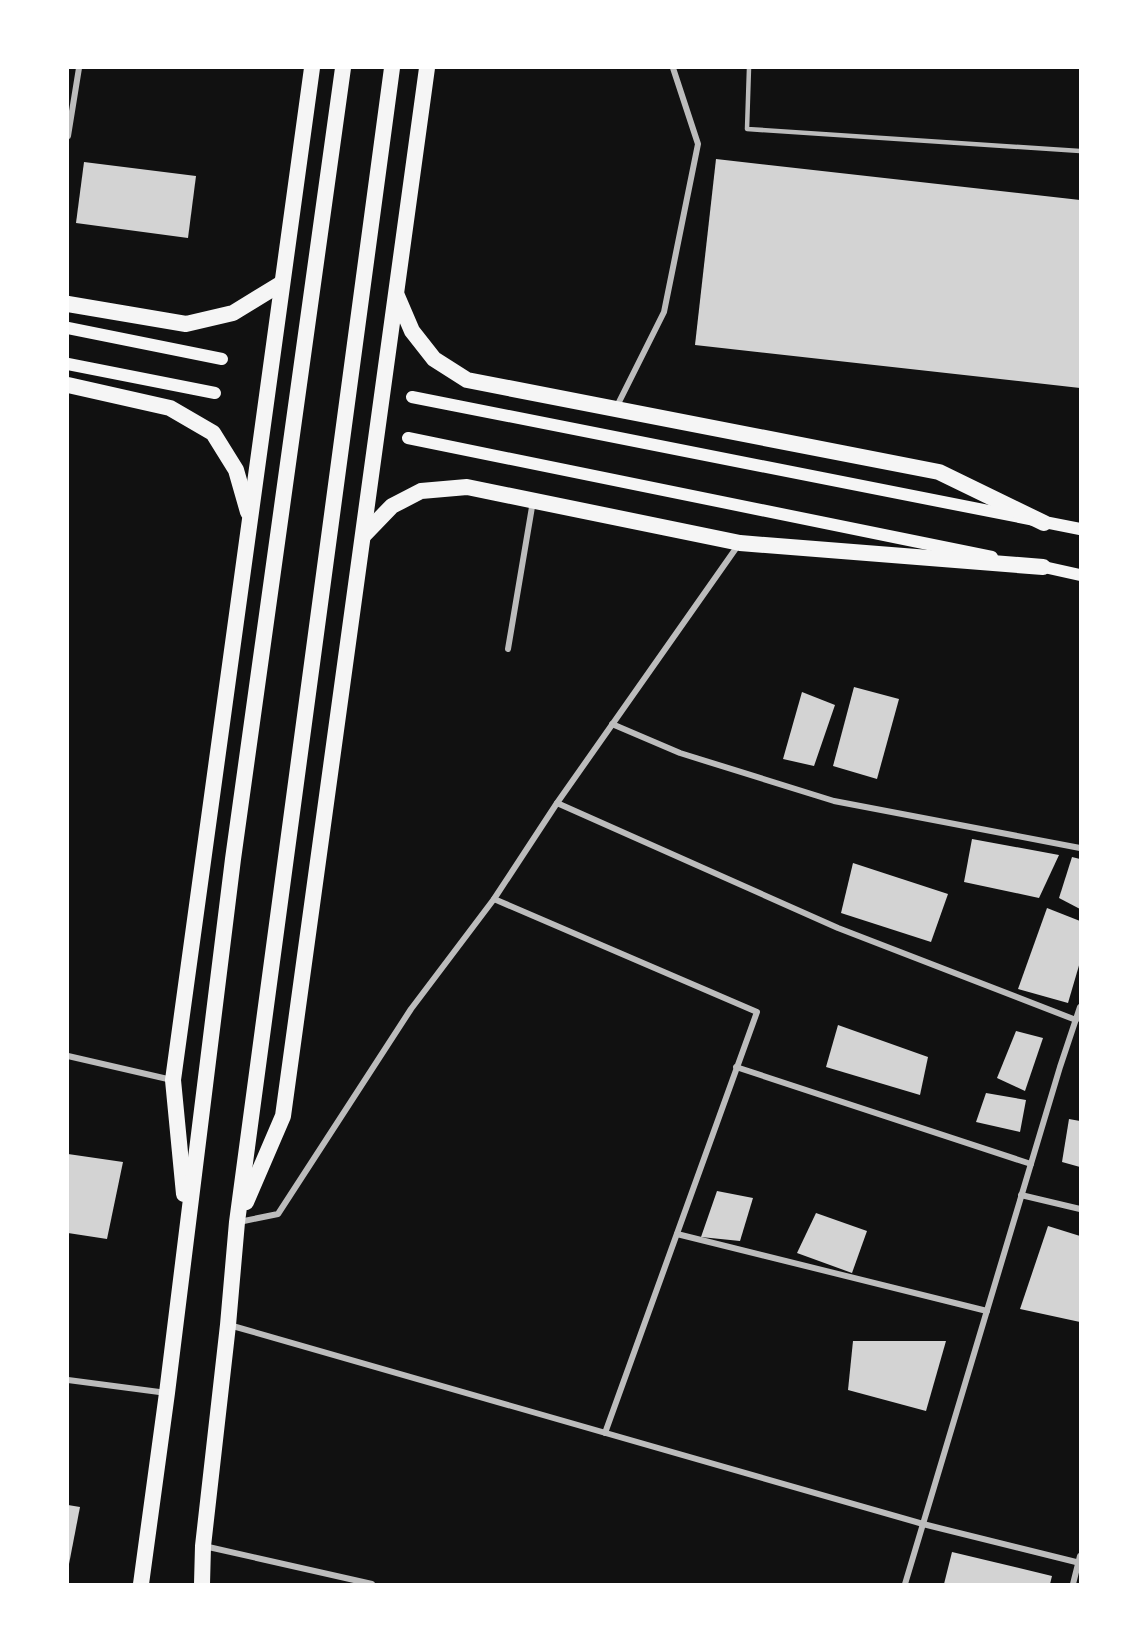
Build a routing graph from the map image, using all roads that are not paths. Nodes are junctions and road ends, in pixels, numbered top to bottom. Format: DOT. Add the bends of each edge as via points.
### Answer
graph roads {
  1 [pos="79,68"];
  2 [pos="312,68"];
  3 [pos="343,68"];
  4 [pos="392,68"];
  5 [pos="428,68"];
  6 [pos="673,68"];
  7 [pos="749,68"];
  8 [pos="70,106"];
  9 [pos="68,136"];
  10 [pos="1080,150"];
  11 [pos="282,284"];
  12 [pos="396,294"];
  13 [pos="68,304"];
  14 [pos="68,328"];
  15 [pos="222,359"];
  16 [pos="68,364"];
  17 [pos="68,385"];
  18 [pos="215,393"];
  19 [pos="412,397"];
  20 [pos="616,409"];
  21 [pos="408,438"];
  22 [pos="533,501"];
  23 [pos="249,519"];
  24 [pos="1044,523"];
  25 [pos="1080,529"];
  26 [pos="365,534"];
  27 [pos="740,543"];
  28 [pos="1043,567"];
  29 [pos="1080,575"];
  30 [pos="508,649"];
  31 [pos="612,724"];
  32 [pos="557,803"];
  33 [pos="1080,848"];
  34 [pos="494,899"];
  35 [pos="1080,1007"];
  36 [pos="1076,1020"];
  37 [pos="68,1056"];
  38 [pos="736,1067"];
  39 [pos="172,1080"];
  40 [pos="1031,1164"];
  41 [pos="1021,1195"];
  42 [pos="1080,1209"];
  43 [pos="237,1222"];
  44 [pos="187,1227"];
  45 [pos="676,1234"];
  46 [pos="987,1311"];
  47 [pos="228,1325"];
  48 [pos="68,1380"];
  49 [pos="167,1393"];
  50 [pos="605,1432"];
  51 [pos="923,1524"];
  52 [pos="203,1546"];
  53 [pos="1080,1560"];
  54 [pos="141,1584"];
  55 [pos="202,1584"];
  56 [pos="372,1584"];
  57 [pos="905,1584"];
  58 [pos="1073,1584"];
  1 -- 8 [label="street"];
  2 -- 11 [label="highway"];
  3 -- 44 [label="highway" via="232,859"];
  4 -- 43 [label="highway"];
  5 -- 12 [label="highway"];
  6 -- 20 [label="street" via="698,144 664,312"];
  7 -- 10 [label="lane" via="747,129"];
  8 -- 9 [label="street"];
  11 -- 13 [label="highway" via="232,313 186,324"];
  11 -- 23 [label="highway"];
  12 -- 20 [label="highway" via="412,332 434,359 466,380"];
  12 -- 26 [label="highway"];
  14 -- 15 [label="main road"];
  16 -- 18 [label="main road"];
  17 -- 23 [label="highway" via="170,408 213,433 236,470"];
  19 -- 24 [label="main road"];
  20 -- 24 [label="highway" via="939,472"];
  21 -- 28 [label="main road"];
  22 -- 26 [label="highway" via="467,487 421,490 392,506"];
  22 -- 27 [label="highway"];
  22 -- 30 [label="street"];
  23 -- 39 [label="highway"];
  24 -- 25 [label="main road"];
  26 -- 43 [label="highway" via="283,1116"];
  27 -- 28 [label="highway"];
  27 -- 31 [label="street"];
  28 -- 29 [label="main road"];
  31 -- 32 [label="street"];
  31 -- 33 [label="street" via="680,753 834,801"];
  32 -- 34 [label="street"];
  32 -- 36 [label="street" via="838,928"];
  34 -- 38 [label="street" via="757,1012"];
  34 -- 43 [label="street" via="411,1010 278,1214"];
  35 -- 36 [label="street"];
  36 -- 40 [label="street"];
  37 -- 39 [label="street"];
  38 -- 40 [label="street"];
  38 -- 45 [label="street"];
  39 -- 44 [label="highway"];
  40 -- 41 [label="street"];
  41 -- 42 [label="street"];
  41 -- 46 [label="street"];
  43 -- 47 [label="highway"];
  44 -- 49 [label="highway"];
  45 -- 46 [label="street"];
  45 -- 50 [label="street"];
  46 -- 51 [label="street"];
  47 -- 50 [label="street"];
  47 -- 52 [label="highway"];
  48 -- 49 [label="street"];
  49 -- 54 [label="highway"];
  50 -- 51 [label="street"];
  51 -- 53 [label="street"];
  51 -- 57 [label="street"];
  52 -- 55 [label="highway"];
  52 -- 56 [label="street"];
  53 -- 58 [label="street"];
}
